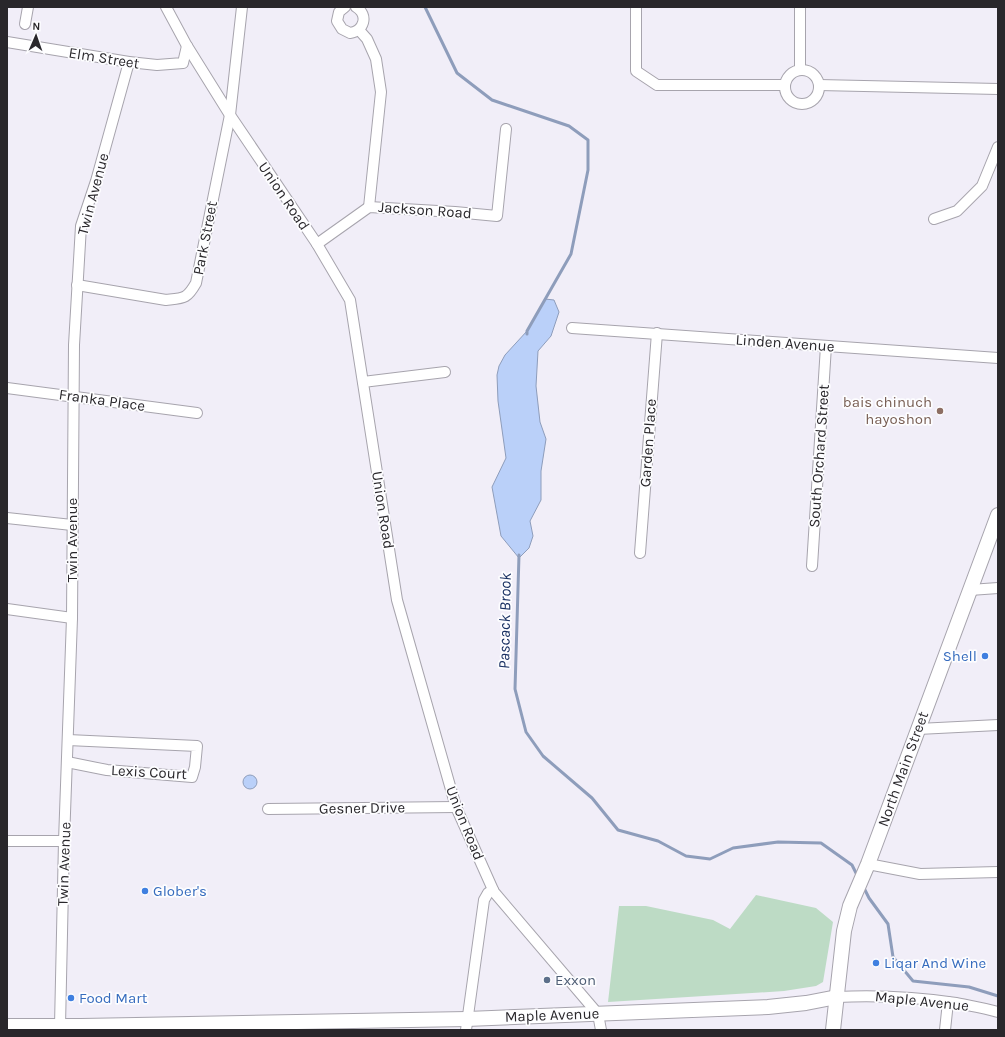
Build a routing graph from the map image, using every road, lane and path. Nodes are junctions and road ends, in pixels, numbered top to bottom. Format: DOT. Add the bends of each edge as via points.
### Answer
graph roads {
  1 [pos="28,7"];
  2 [pos="166,7"];
  3 [pos="242,7"];
  4 [pos="345,7"];
  5 [pos="356,7"];
  6 [pos="636,7"];
  7 [pos="800,7"];
  8 [pos="25,24"];
  9 [pos="359,30"];
  10 [pos="7,42"];
  11 [pos="187,46"];
  12 [pos="129,62"];
  13 [pos="800,70"];
  14 [pos="819,85"];
  15 [pos="784,86"];
  16 [pos="998,89"];
  17 [pos="230,115"];
  18 [pos="506,129"];
  19 [pos="998,147"];
  20 [pos="369,207"];
  21 [pos="934,219"];
  22 [pos="317,244"];
  23 [pos="77,285"];
  24 [pos="572,328"];
  25 [pos="657,334"];
  26 [pos="826,346"];
  27 [pos="998,358"];
  28 [pos="445,372"];
  29 [pos="363,382"];
  30 [pos="7,388"];
  31 [pos="74,396"];
  32 [pos="197,412"];
  33 [pos="998,515"];
  34 [pos="7,518"];
  35 [pos="72,525"];
  36 [pos="640,553"];
  37 [pos="812,566"];
  38 [pos="998,588"];
  39 [pos="970,590"];
  40 [pos="7,609"];
  41 [pos="72,618"];
  42 [pos="998,725"];
  43 [pos="918,729"];
  44 [pos="68,740"];
  45 [pos="67,762"];
  46 [pos="456,807"];
  47 [pos="268,809"];
  48 [pos="7,841"];
  49 [pos="64,841"];
  50 [pos="866,869"];
  51 [pos="998,872"];
  52 [pos="493,890"];
  53 [pos="837,997"];
  54 [pos="948,1002"];
  55 [pos="998,1012"];
  56 [pos="598,1014"];
  57 [pos="466,1024"];
  58 [pos="375,1025"];
  59 [pos="7,1026"];
  60 [pos="60,1026"];
  61 [pos="221,1027"];
  62 [pos="81,1028"];
  63 [pos="601,1030"];
  64 [pos="833,1030"];
  65 [pos="945,1030"];
  1 -- 8 [label="street"];
  2 -- 11 [label="street, Union Road"];
  3 -- 17 [label="street, Park Street"];
  4 -- 9 [label="street" via="337,17 339,26 350,33"];
  5 -- 9 [label="street" via="364,19"];
  6 -- 15 [label="street" via="636,71 657,85"];
  7 -- 13 [label="street"];
  9 -- 20 [label="street" via="368,39 376,59 381,92"];
  10 -- 12 [label="street, Elm Street"];
  11 -- 12 [label="street, Elm Street" via="183,63 157,65"];
  11 -- 17 [label="street, Union Road"];
  12 -- 23 [label="street, Twin Avenue" via="81,226"];
  13 -- 14 [label="street" via="812,73"];
  13 -- 15 [label="street" via="789,75"];
  14 -- 15 [label="street" via="815,99 805,104 790,100"];
  14 -- 16 [label="street"];
  17 -- 22 [label="street, Union Road"];
  17 -- 23 [label="street, Park Street" via="196,284 189,295 166,300"];
  18 -- 20 [label="street, Jackson Road" via="497,216"];
  19 -- 21 [label="street" via="982,186 957,211"];
  20 -- 22 [label="street, Jackson Road"];
  22 -- 29 [label="street, Union Road" via="350,300"];
  23 -- 31 [label="street, Twin Avenue"];
  24 -- 25 [label="street, Linden Avenue"];
  25 -- 26 [label="street, Linden Avenue"];
  25 -- 36 [label="street, Garden Place"];
  26 -- 27 [label="street, Linden Avenue"];
  26 -- 37 [label="street, South Orchard Street"];
  28 -- 29 [label="street"];
  29 -- 46 [label="street, Union Road" via="397,600"];
  30 -- 31 [label="street, Franka Place"];
  31 -- 32 [label="street, Franka Place"];
  31 -- 35 [label="street, Twin Avenue"];
  33 -- 39 [label="street, North Main Street"];
  34 -- 35 [label="street"];
  35 -- 41 [label="street, Twin Avenue"];
  38 -- 39 [label="street"];
  39 -- 43 [label="street, North Main Street"];
  40 -- 41 [label="street"];
  41 -- 44 [label="street, Twin Avenue"];
  42 -- 43 [label="street"];
  43 -- 50 [label="street, North Main Street"];
  44 -- 45 [label="street, Twin Avenue"];
  44 -- 45 [label="street, Lexis Court" via="197,746 192,777 107,770"];
  45 -- 49 [label="street, Twin Avenue"];
  46 -- 47 [label="street, Gesner Drive"];
  46 -- 52 [label="street, Union Road"];
  48 -- 49 [label="street"];
  49 -- 60 [label="street, Twin Avenue"];
  50 -- 51 [label="street" via="920,874"];
  50 -- 53 [label="street, North Main Street" via="850,906 844,931"];
  52 -- 56 [label="street, Union Road"];
  52 -- 57 [label="street" via="484,900"];
  53 -- 54 [label="street, Maple Avenue" via="870,995"];
  53 -- 56 [label="street, Maple Avenue" via="768,1007"];
  53 -- 64 [label="street, North Main Street"];
  54 -- 55 [label="street, Maple Avenue"];
  54 -- 65 [label="street"];
  56 -- 57 [label="street, Maple Avenue"];
  56 -- 63 [label="street"];
  57 -- 58 [label="street, Maple Avenue"];
  58 -- 61 [label="street, Maple Avenue"];
  59 -- 60 [label="street, Maple Avenue"];
  60 -- 62 [label="street, Maple Avenue"];
  61 -- 62 [label="street, Maple Avenue"];
}
